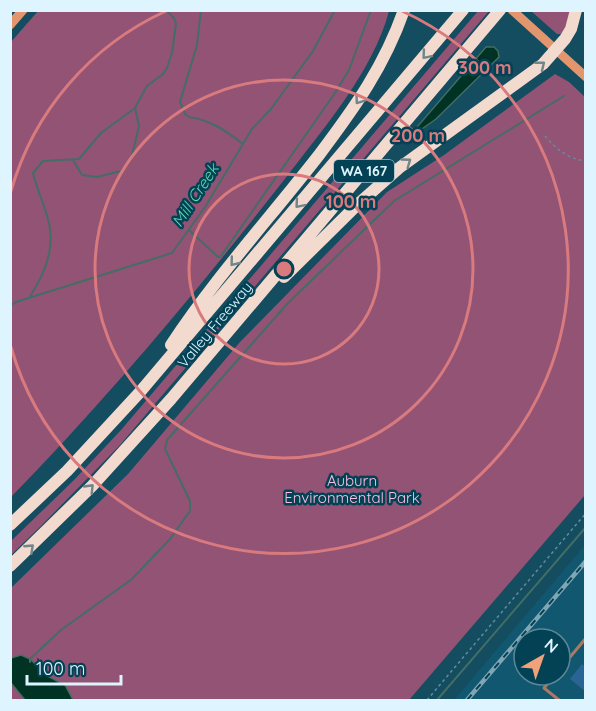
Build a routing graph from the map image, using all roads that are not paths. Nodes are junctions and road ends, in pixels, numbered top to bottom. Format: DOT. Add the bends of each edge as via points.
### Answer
graph roads {
  1 [pos="404,10"];
  2 [pos="464,10"];
  3 [pos="500,10"];
  4 [pos="512,10"];
  5 [pos="576,10"];
  6 [pos="556,50"];
  7 [pos="585,77"];
  8 [pos="228,333"];
  9 [pos="140,392"];
  10 [pos="10,525"];
  11 [pos="10,566"];
  12 [pos="585,638"];
  13 [pos="572,654"];
  14 [pos="545,687"];
  15 [pos="554,696"];
  16 [pos="550,700"];
  17 [pos="559,700"];
  1 -- 9 [label="highway, one-way" via="381,66 365,92 187,321"];
  2 -- 9 [label="highway, Valley Freeway / WA 167, one-way"];
  3 -- 8 [label="highway, Valley Freeway / WA 167"];
  4 -- 6 [label="main road"];
  5 -- 6 [label="highway" via="571,29"];
  6 -- 7 [label="main road"];
  8 -- 6 [label="highway, one-way" via="379,184 543,64"];
  11 -- 8 [label="highway, Valley Freeway / WA 167, one-way" via="92,486"];
  9 -- 10 [label="highway, Valley Freeway / WA 167" via="67,471"];
  12 -- 13 [label="lane"];
  14 -- 15 [label="lane"];
  15 -- 16 [label="lane"];
  15 -- 17 [label="lane"];
}
